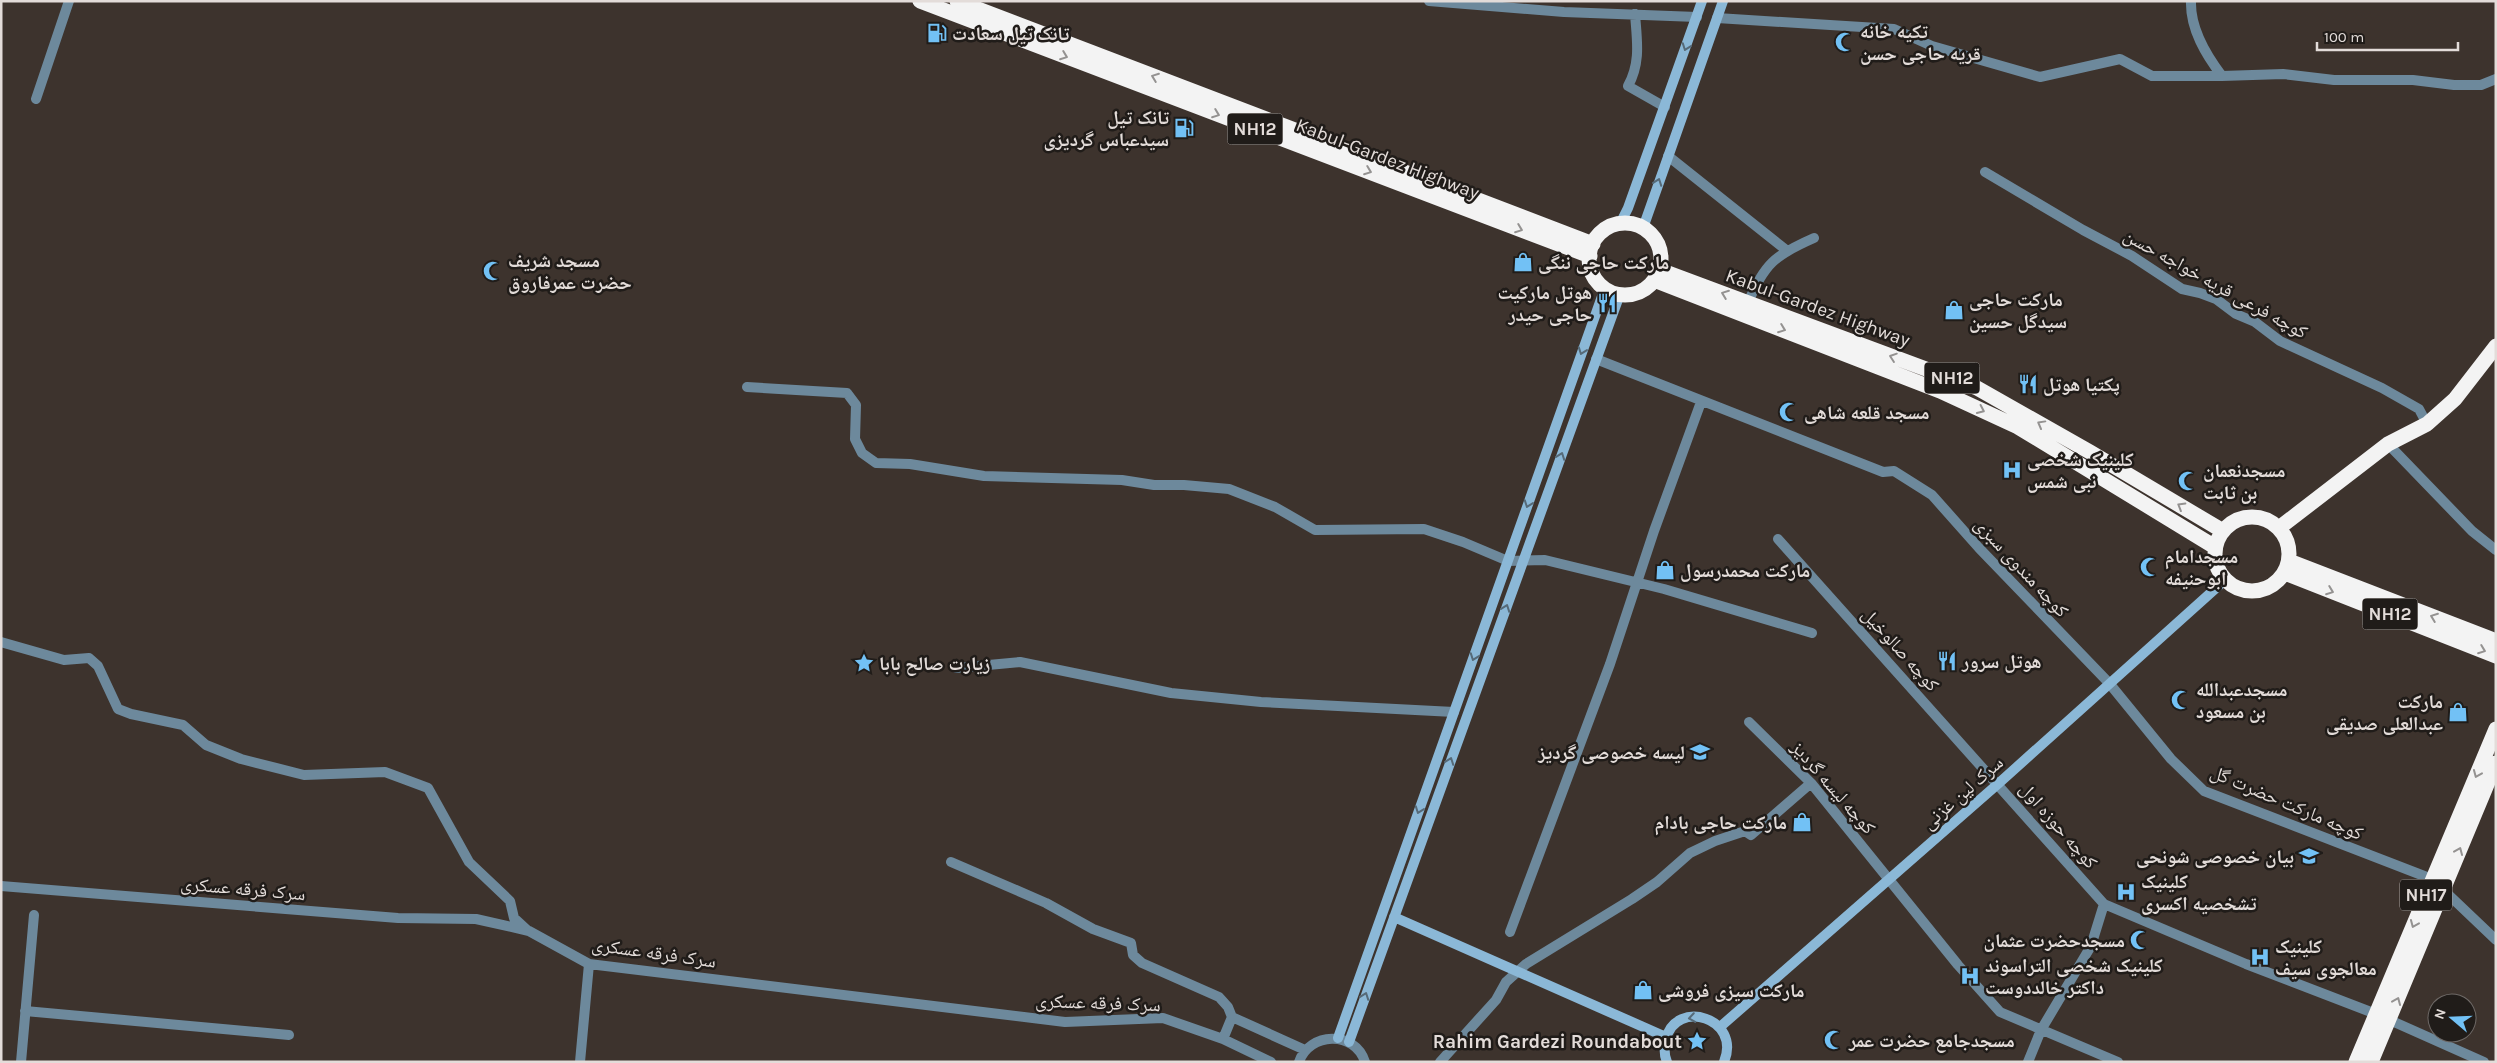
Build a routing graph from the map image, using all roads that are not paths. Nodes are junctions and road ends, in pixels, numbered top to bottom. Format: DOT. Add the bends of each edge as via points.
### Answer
graph roads {
  1 [pos="68,1"];
  2 [pos="920,1"];
  3 [pos="957,1"];
  4 [pos="1429,1"];
  5 [pos="1702,1"];
  6 [pos="1724,1"];
  7 [pos="2191,1"];
  8 [pos="1636,14"];
  9 [pos="1697,17"];
  10 [pos="1717,18"];
  11 [pos="2222,76"];
  12 [pos="2496,79"];
  13 [pos="36,99"];
  14 [pos="1664,107"];
  15 [pos="1668,156"];
  16 [pos="1985,172"];
  17 [pos="1620,224"];
  18 [pos="1643,228"];
  19 [pos="1814,238"];
  20 [pos="1591,250"];
  21 [pos="1786,250"];
  22 [pos="1657,275"];
  23 [pos="1605,288"];
  24 [pos="1620,294"];
  25 [pos="1748,303"];
  26 [pos="2496,346"];
  27 [pos="1596,359"];
  28 [pos="747,387"];
  29 [pos="1701,402"];
  30 [pos="2427,424"];
  31 [pos="2388,444"];
  32 [pos="2279,528"];
  33 [pos="2223,531"];
  34 [pos="1778,539"];
  35 [pos="2215,547"];
  36 [pos="2496,550"];
  37 [pos="1523,560"];
  38 [pos="1508,561"];
  39 [pos="2287,567"];
  40 [pos="2225,580"];
  41 [pos="1637,582"];
  42 [pos="1812,633"];
  43 [pos="2496,641"];
  44 [pos="1,642"];
  45 [pos="2496,656"];
  46 [pos="956,668"];
  47 [pos="2109,683"];
  48 [pos="1454,712"];
  49 [pos="1749,722"];
  50 [pos="2496,729"];
  51 [pos="2496,763"];
  52 [pos="1811,783"];
  53 [pos="1998,783"];
  54 [pos="951,862"];
  55 [pos="1888,880"];
  56 [pos="2438,884"];
  57 [pos="1,886"];
  58 [pos="2104,904"];
  59 [pos="34,916"];
  60 [pos="1394,916"];
  61 [pos="529,931"];
  62 [pos="1510,932"];
  63 [pos="2496,940"];
  64 [pos="589,964"];
  65 [pos="1518,971"];
  66 [pos="25,1011"];
  67 [pos="1232,1017"];
  68 [pos="2382,1017"];
  69 [pos="1720,1027"];
  70 [pos="2040,1030"];
  71 [pos="289,1035"];
  72 [pos="1666,1037"];
  73 [pos="1223,1040"];
  74 [pos="1344,1040"];
  75 [pos="1305,1050"];
  76 [pos="1251,1058"];
  77 [pos="1726,1061"];
  78 [pos="21,1062"];
  79 [pos="580,1062"];
  80 [pos="1271,1062"];
  81 [pos="1299,1062"];
  82 [pos="1364,1062"];
  83 [pos="1440,1062"];
  84 [pos="1667,1062"];
  85 [pos="2028,1062"];
  86 [pos="2118,1062"];
  87 [pos="2356,1062"];
  88 [pos="2371,1062"];
  89 [pos="2484,1062"];
  1 -- 13 [label="street"];
  2 -- 20 [label="highway, Kabul-Gardez Highway / NH12, one-way"];
  20 -- 3 [label="highway, Kabul-Gardez Highway / NH12, one-way"];
  4 -- 8 [label="street" via="1564,12"];
  5 -- 9 [label="street"];
  6 -- 10 [label="street"];
  7 -- 11 [label="street" via="2192,20 2207,57"];
  8 -- 9 [label="street"];
  8 -- 14 [label="street" via="1636,72 1628,86"];
  9 -- 14 [label="street, one-way"];
  10 -- 11 [label="street" via="1894,29 1932,46 2040,76 2120,59 2152,76"];
  10 -- 15 [label="street"];
  11 -- 12 [label="street" via="2283,74 2334,80 2413,80 2480,85"];
  14 -- 17 [label="street"];
  18 -- 15 [label="street, one-way"];
  15 -- 21 [label="street"];
  16 -- 30 [label="street, کوچه فرعی قریه خواجه حسن" via="2132,256 2182,289 2216,300 2255,322 2280,341 2382,388 2419,409"];
  17 -- 18 [label="highway"];
  17 -- 20 [label="highway" via="1600,234"];
  18 -- 22 [label="highway" via="1659,246 1661,258"];
  19 -- 21 [label="street"];
  20 -- 23 [label="highway" via="1590,267"];
  21 -- 25 [label="street" via="1759,275"];
  22 -- 24 [label="highway" via="1646,288 1635,294"];
  25 -- 22 [label="highway, Kabul-Gardez Highway / NH12, one-way"];
  22 -- 35 [label="highway, Kabul-Gardez Highway / NH12, one-way" via="1940,391 2018,427"];
  23 -- 24 [label="highway"];
  23 -- 38 [label="street, one-way"];
  24 -- 27 [label="street"];
  33 -- 25 [label="highway, Kabul-Gardez Highway / NH12, one-way" via="1977,388"];
  26 -- 30 [label="highway" via="2455,399"];
  27 -- 29 [label="street"];
  37 -- 27 [label="street, one-way"];
  28 -- 38 [label="street" via="847,393 856,404 855,439 862,453 876,463 910,464 984,476 1122,480 1230,489 1275,507 1316,530 1424,530"];
  29 -- 41 [label="street"];
  29 -- 47 [label="street, کوچه مندوی سبزی" via="1883,472 1894,471 1932,494 1979,548"];
  30 -- 31 [label="highway"];
  31 -- 32 [label="highway"];
  31 -- 36 [label="street" via="2472,531"];
  32 -- 33 [label="highway" via="2259,517 2247,517 2236,520"];
  32 -- 39 [label="highway" via="2290,548"];
  33 -- 35 [label="highway"];
  34 -- 53 [label="street, کوچه صالوخیل"];
  35 -- 40 [label="highway" via="2216,564"];
  37 -- 38 [label="street"];
  37 -- 41 [label="street" via="1545,560"];
  60 -- 37 [label="street, one-way"];
  38 -- 48 [label="street, one-way"];
  39 -- 40 [label="highway" via="2273,585 2256,592 2234,587"];
  43 -- 39 [label="highway, NH12, one-way"];
  39 -- 45 [label="highway, NH12, one-way"];
  40 -- 47 [label="street, سرک لین غزنی"];
  41 -- 42 [label="street"];
  41 -- 62 [label="street" via="1610,664"];
  44 -- 61 [label="street" via="64,660 89,658 98,666 118,709 183,725 206,745 241,759 304,775 385,772 428,788 469,862 510,901 514,918"];
  46 -- 48 [label="street" via="1020,662 1171,693 1261,702"];
  47 -- 53 [label="street, سرک لین غزنی"];
  47 -- 56 [label="street, کوچه مارکت حضرت گل" via="2171,759 2204,791"];
  48 -- 74 [label="street, one-way"];
  49 -- 52 [label="street, کوچه لیسه گردیز"];
  50 -- 56 [label="highway, NH17, one-way"];
  56 -- 51 [label="highway, NH17, one-way"];
  52 -- 55 [label="street, کوچه لیسه گردیز"];
  52 -- 65 [label="street" via="1751,835 1745,831 1690,853 1640,893"];
  53 -- 55 [label="street, سرک لین غزنی"];
  53 -- 58 [label="street, کوچه حوزه اول"];
  54 -- 67 [label="street" via="1130,943 1133,955 1142,963 1219,997 1228,1006"];
  55 -- 69 [label="street, سرک لین غزنی"];
  55 -- 70 [label="street, کوچه لیسه گردیز" via="2000,1012"];
  56 -- 63 [label="street"];
  56 -- 68 [label="highway, NH17"];
  57 -- 61 [label="street, سرک فرقه عسکری" via="398,918 476,919"];
  58 -- 68 [label="street"];
  58 -- 70 [label="street" via="2091,946"];
  59 -- 66 [label="street"];
  60 -- 65 [label="street"];
  74 -- 60 [label="street, one-way"];
  61 -- 64 [label="street, سرک فرقه عسکری"];
  64 -- 73 [label="street, سرک فرقه عسکری" via="1065,1022 1163,1018"];
  64 -- 79 [label="street"];
  65 -- 72 [label="street"];
  65 -- 83 [label="street"];
  66 -- 71 [label="street"];
  66 -- 78 [label="street"];
  67 -- 73 [label="street"];
  67 -- 75 [label="street"];
  68 -- 87 [label="highway, NH17"];
  68 -- 88 [label="highway, NH17"];
  68 -- 89 [label="street"];
  69 -- 72 [label="street, one-way" via="1706,1018 1690,1017 1680,1020"];
  69 -- 77 [label="street" via="1727,1043"];
  70 -- 85 [label="street"];
  70 -- 86 [label="street, کوچه لیسه گردیز"];
  72 -- 84 [label="street"];
  73 -- 76 [label="street, سرک فرقه عسکری"];
  74 -- 75 [label="street" via="1320,1040"];
  74 -- 82 [label="street" via="1357,1049"];
  75 -- 81 [label="street"];
  76 -- 80 [label="street, سرک فرقه عسکری"];
}
